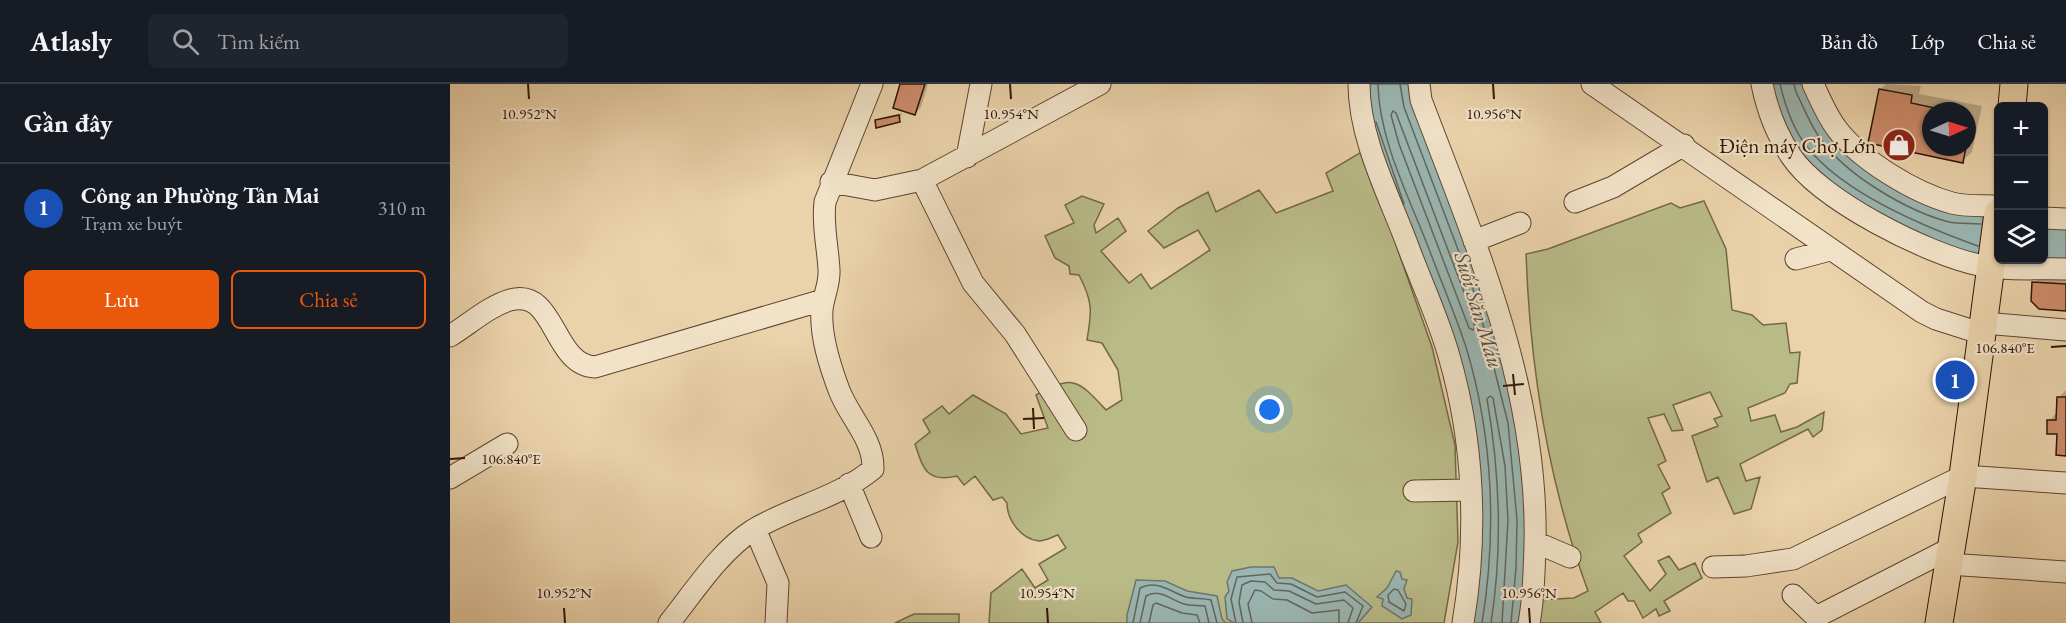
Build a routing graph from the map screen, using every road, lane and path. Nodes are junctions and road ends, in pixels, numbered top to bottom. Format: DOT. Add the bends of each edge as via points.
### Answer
graph roads {
  1 [pos="872,84"];
  2 [pos="981,84"];
  3 [pos="1100,84"];
  4 [pos="1359,84"];
  5 [pos="1419,84"];
  6 [pos="1592,84"];
  7 [pos="1762,84"];
  8 [pos="1813,84"];
  9 [pos="2014,84"];
  10 [pos="2012,102"];
  11 [pos="1684,145"];
  12 [pos="967,157"];
  13 [pos="922,180"];
  14 [pos="831,182"];
  15 [pos="1575,202"];
  16 [pos="1994,206"];
  17 [pos="2048,218"];
  18 [pos="2066,219"];
  19 [pos="1520,223"];
  20 [pos="1994,240"];
  21 [pos="1474,241"];
  22 [pos="1830,250"];
  23 [pos="1796,259"];
  24 [pos="1990,267"];
  25 [pos="2066,269"];
  26 [pos="823,300"];
  27 [pos="1983,328"];
  28 [pos="2066,330"];
  29 [pos="450,336"];
  30 [pos="1076,430"];
  31 [pos="507,444"];
  32 [pos="1963,476"];
  33 [pos="450,478"];
  34 [pos="2066,483"];
  35 [pos="849,484"];
  36 [pos="1472,490"];
  37 [pos="1414,491"];
  38 [pos="754,529"];
  39 [pos="871,537"];
  40 [pos="1535,542"];
  41 [pos="1949,556"];
  42 [pos="1570,557"];
  43 [pos="1713,567"];
  44 [pos="2066,572"];
  45 [pos="1793,595"];
  46 [pos="669,623"];
  47 [pos="776,623"];
  48 [pos="1463,623"];
  49 [pos="1529,623"];
  50 [pos="1939,623"];
  1 -- 14 [label="street"];
  2 -- 12 [label="street"];
  3 -- 12 [label="street"];
  4 -- 36 [label="street" via="1359,105 1373,152 1449,355"];
  5 -- 21 [label="street" via="1421,100"];
  6 -- 11 [label="street"];
  7 -- 24 [label="street" via="1791,157 1813,181 1892,232 1952,257"];
  8 -- 16 [label="street" via="1836,129 1856,150 1929,195 1954,204"];
  9 -- 10 [label="main road"];
  11 -- 15 [label="street" via="1613,187"];
  11 -- 22 [label="street"];
  12 -- 13 [label="street"];
  13 -- 14 [label="street" via="875,190"];
  13 -- 30 [label="street" via="974,283 1015,334"];
  14 -- 26 [label="street" via="824,212 829,270"];
  17 -- 18 [label="street"];
  19 -- 21 [label="street"];
  20 -- 24 [label="main road"];
  21 -- 40 [label="street" via="1515,367 1533,469"];
  22 -- 23 [label="street"];
  22 -- 27 [label="street" via="1929,315"];
  24 -- 25 [label="street"];
  24 -- 27 [label="main road"];
  26 -- 29 [label="street" via="595,366 570,357 545,315 531,300 502,303"];
  26 -- 35 [label="street" via="822,323 833,371 873,458 873,469"];
  27 -- 28 [label="street"];
  27 -- 32 [label="main road"];
  31 -- 33 [label="street"];
  32 -- 34 [label="street"];
  32 -- 41 [label="main road"];
  32 -- 43 [label="street" via="1793,558"];
  35 -- 38 [label="street"];
  35 -- 39 [label="street"];
  36 -- 37 [label="street"];
  36 -- 48 [label="street" via="1472,548"];
  38 -- 46 [label="street" via="713,568"];
  38 -- 47 [label="street" via="778,583"];
  40 -- 42 [label="street"];
  40 -- 49 [label="street"];
  41 -- 44 [label="street"];
  41 -- 45 [label="street" via="1816,616"];
  41 -- 50 [label="main road"];
}
